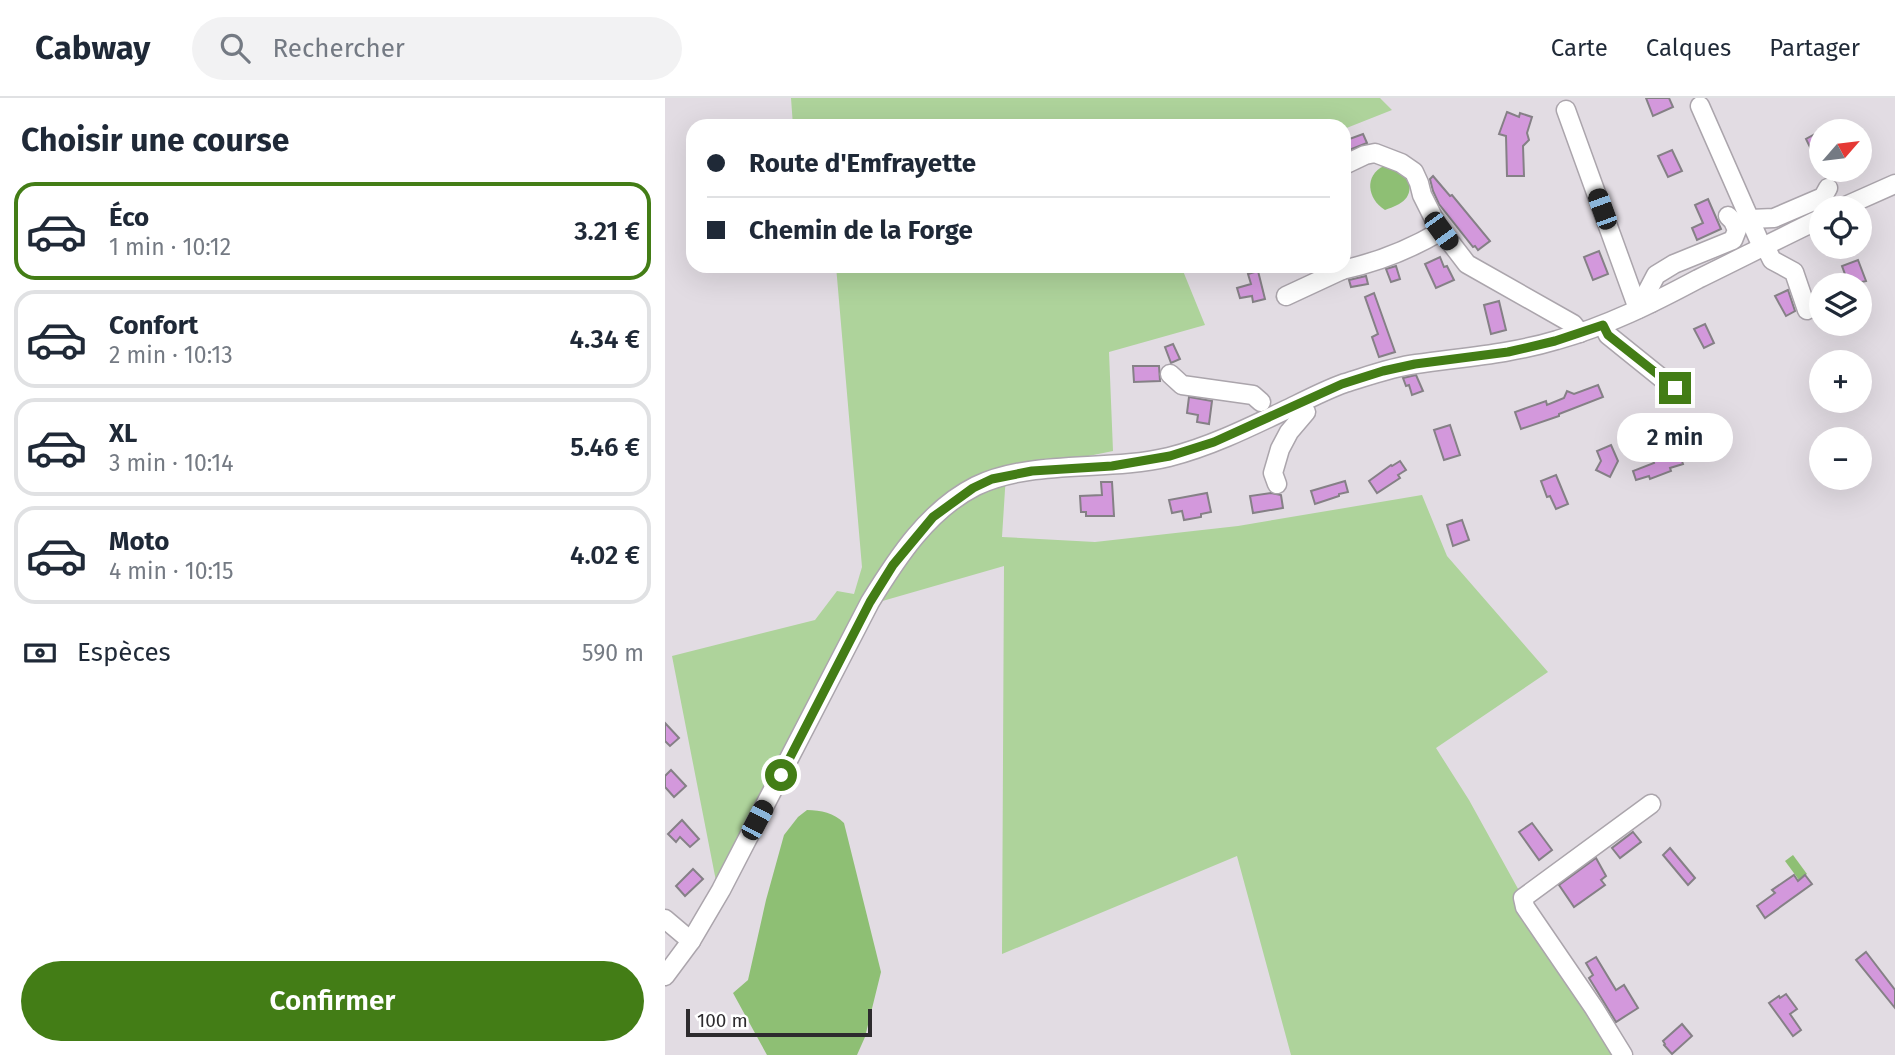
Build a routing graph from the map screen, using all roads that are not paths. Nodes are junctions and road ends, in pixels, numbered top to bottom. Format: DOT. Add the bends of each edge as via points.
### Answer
graph roads {
  1 [pos="1700,106"];
  2 [pos="1566,110"];
  3 [pos="1351,162"];
  4 [pos="1895,184"];
  5 [pos="1828,188"];
  6 [pos="1868,196"];
  7 [pos="1728,216"];
  8 [pos="1750,219"];
  9 [pos="1809,224"];
  10 [pos="1441,231"];
  11 [pos="1764,246"];
  12 [pos="1351,267"];
  13 [pos="1332,273"];
  14 [pos="1286,296"];
  15 [pos="1644,306"];
  16 [pos="1807,310"];
  17 [pos="1603,325"];
  18 [pos="1580,333"];
  19 [pos="1170,374"];
  20 [pos="1675,388"];
  21 [pos="1261,401"];
  22 [pos="1306,412"];
  23 [pos="1277,484"];
  24 [pos="1651,804"];
  25 [pos="665,919"];
  26 [pos="691,941"];
  27 [pos="665,976"];
  28 [pos="1623,1055"];
  1 -- 8 [label="street"];
  2 -- 15 [label="street"];
  3 -- 10 [label="street" via="1375,153 1413,172"];
  4 -- 6 [label="street"];
  5 -- 8 [label="street" via="1823,197 1774,218"];
  7 -- 15 [label="street" via="1737,230 1733,240 1656,275"];
  8 -- 11 [label="street"];
  9 -- 11 [label="street"];
  10 -- 12 [label="street" via="1400,254"];
  10 -- 18 [label="street" via="1467,264 1573,324"];
  11 -- 15 [label="street"];
  11 -- 16 [label="street" via="1772,260 1794,272"];
  13 -- 14 [label="street"];
  15 -- 17 [label="street"];
  17 -- 18 [label="street"];
  17 -- 20 [label="street" via="1608,335"];
  18 -- 26 [label="street" via="1508,352 1383,371 1170,456 1011,475 992,479 955,499 925,526 870,602"];
  19 -- 21 [label="street" via="1182,384 1253,395"];
  22 -- 23 [label="street" via="1280,449 1273,473"];
  24 -- 28 [label="street" via="1524,898 1525,907"];
  25 -- 26 [label="street"];
  26 -- 27 [label="street"];
}
